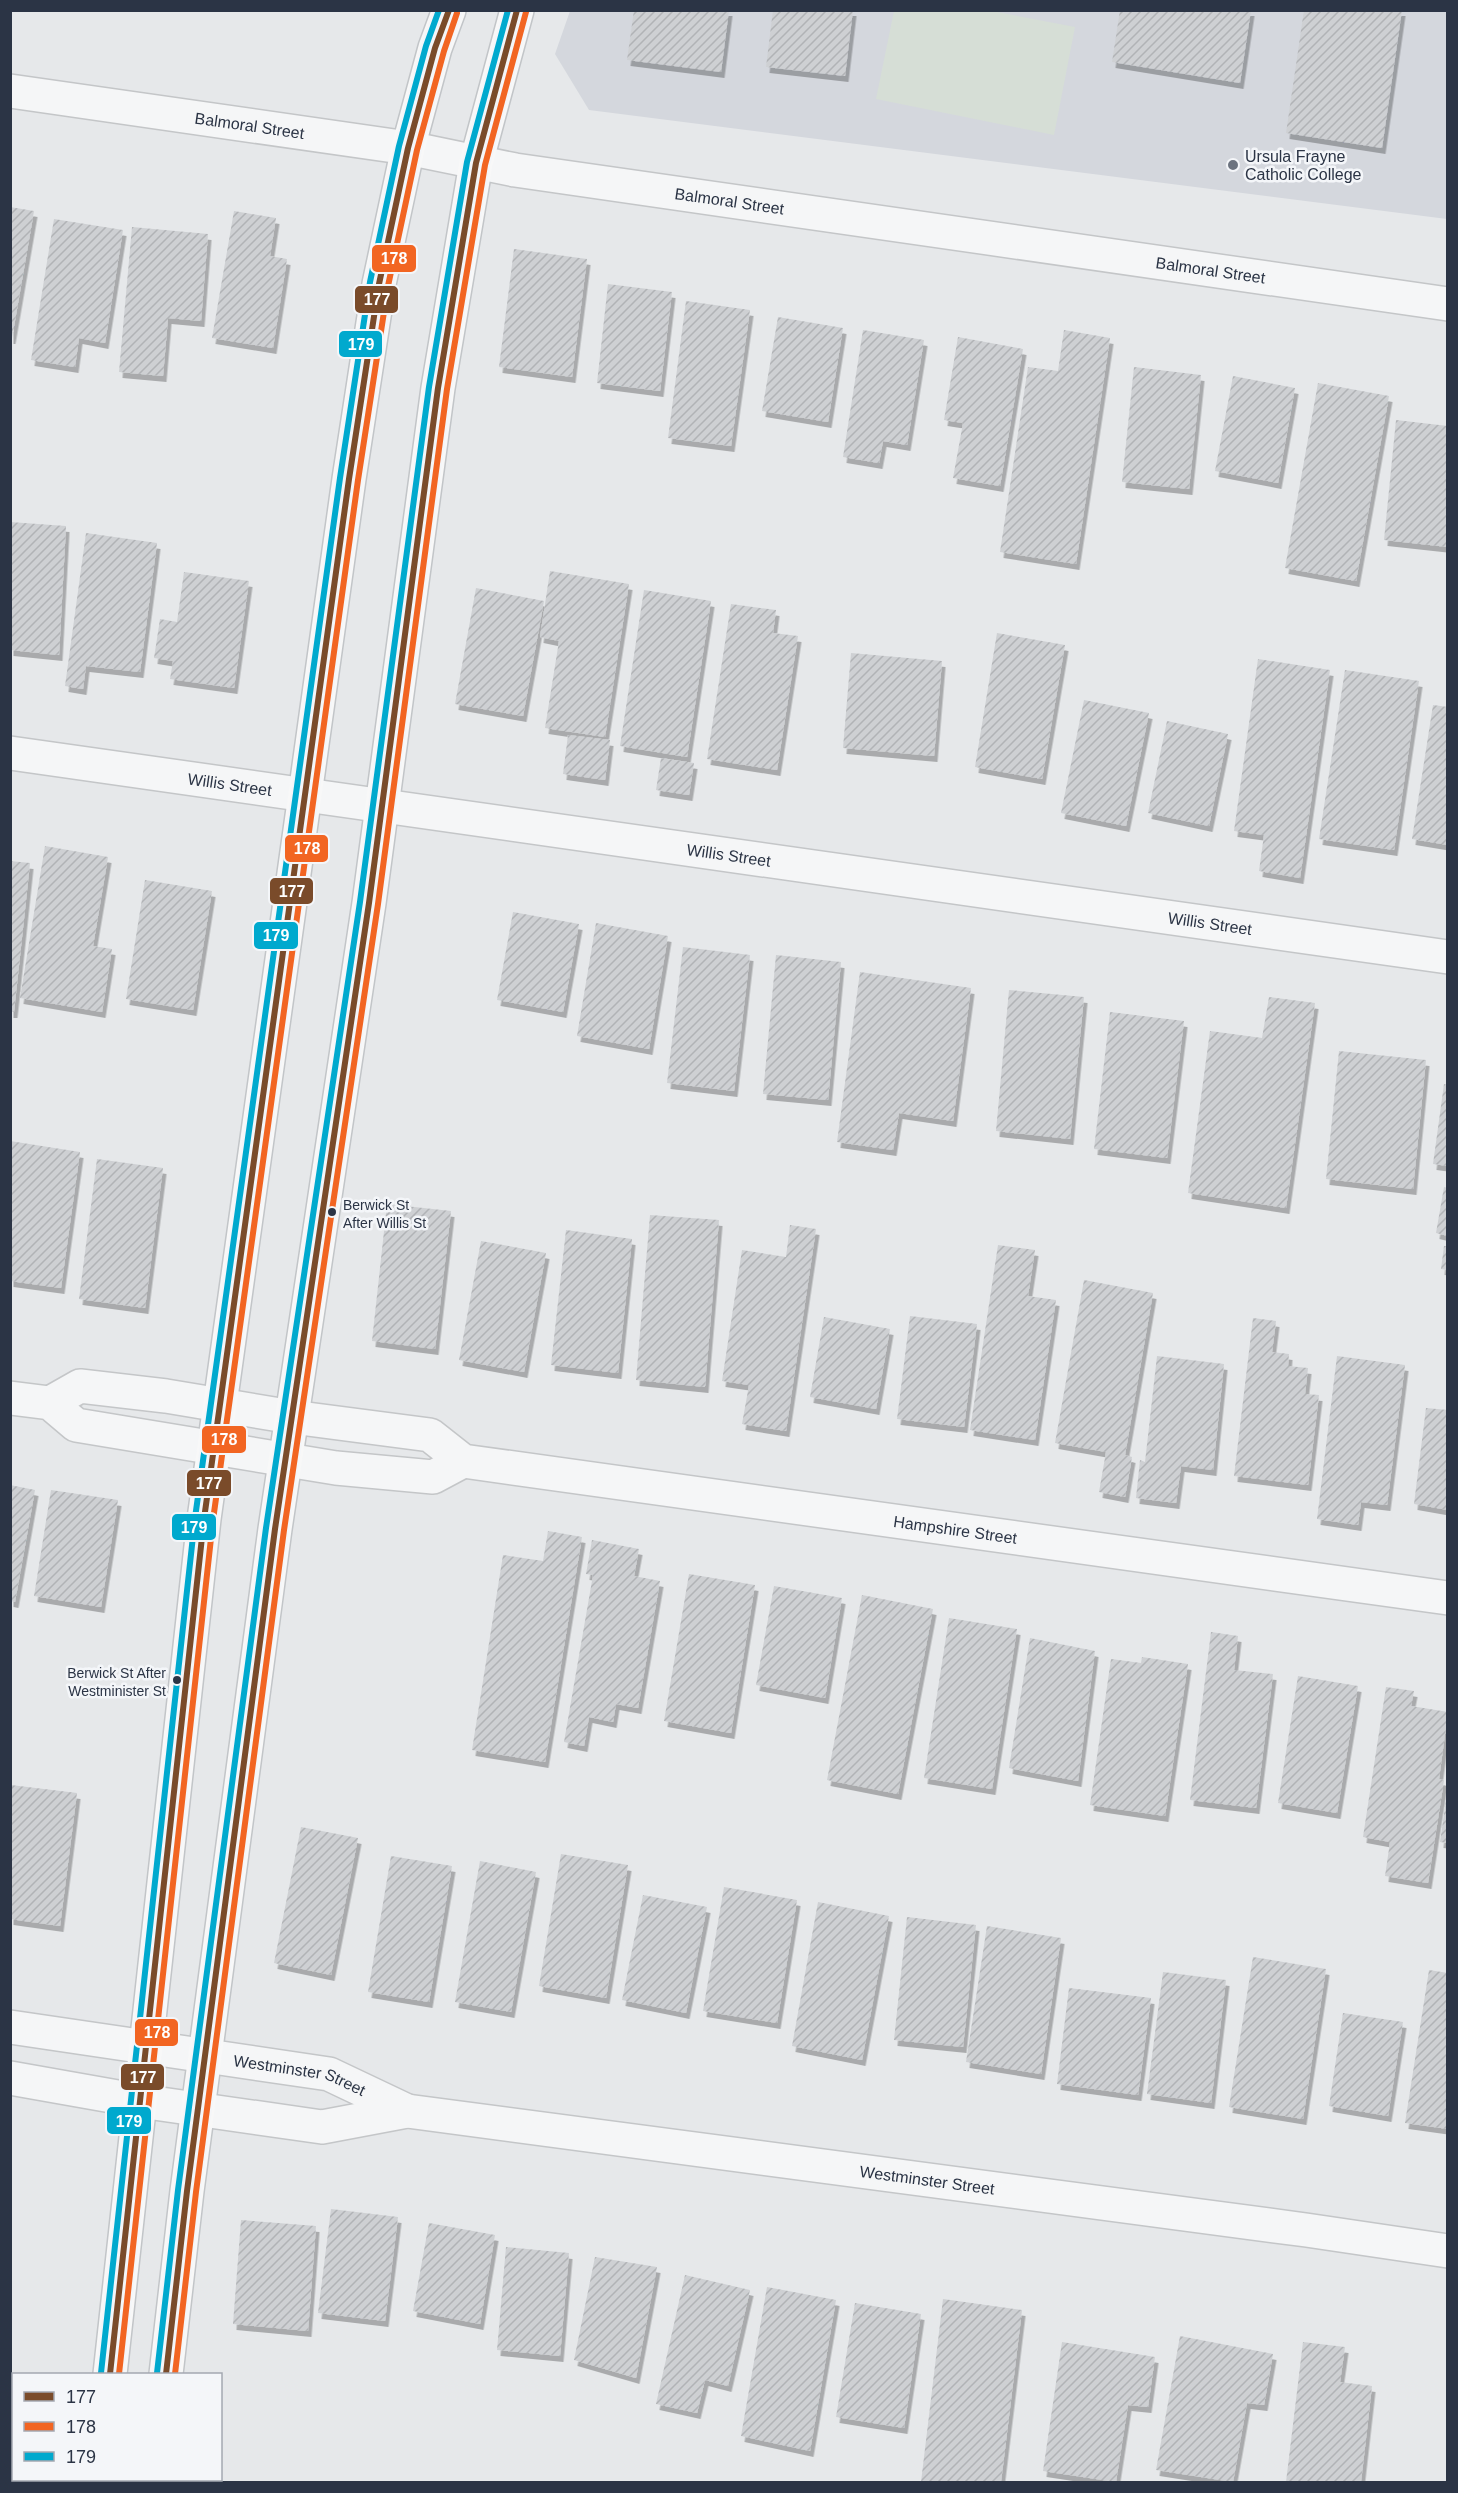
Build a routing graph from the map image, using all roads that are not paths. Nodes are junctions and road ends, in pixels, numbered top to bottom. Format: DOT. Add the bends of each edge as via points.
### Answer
graph roads {
  1 [pos="448,10"];
  2 [pos="517,10"];
  3 [pos="10,92"];
  4 [pos="408,148"];
  5 [pos="477,163"];
  6 [pos="1448,304"];
  7 [pos="10,753"];
  8 [pos="306,796"];
  9 [pos="381,807"];
  10 [pos="1448,957"];
  11 [pos="10,1398"];
  12 [pos="50,1403"];
  13 [pos="219,1405"];
  14 [pos="292,1417"];
  15 [pos="214,1447"];
  16 [pos="286,1460"];
  17 [pos="463,1461"];
  18 [pos="1448,1598"];
  19 [pos="10,2026"];
  20 [pos="147,2046"];
  21 [pos="206,2055"];
  22 [pos="10,2078"];
  23 [pos="140,2101"];
  24 [pos="198,2108"];
  25 [pos="407,2111"];
  26 [pos="1448,2251"];
  27 [pos="110,2373"];
  28 [pos="166,2373"];
  1 -- 4 [label="main road"];
  2 -- 5 [label="main road"];
  3 -- 4 [label="street, Balmoral Street"];
  4 -- 5 [label="street, Balmoral Street"];
  4 -- 8 [label="main road" via="379,284"];
  5 -- 6 [label="street, Balmoral Street"];
  5 -- 9 [label="main road" via="438,388"];
  7 -- 8 [label="street, Willis Street"];
  8 -- 9 [label="street, Willis Street"];
  8 -- 13 [label="main road"];
  9 -- 10 [label="street, Willis Street"];
  9 -- 14 [label="main road"];
  11 -- 12 [label="street"];
  12 -- 13 [label="street" via="80,1386"];
  12 -- 15 [label="street" via="76,1425"];
  13 -- 14 [label="street"];
  13 -- 15 [label="main road"];
  14 -- 16 [label="main road"];
  14 -- 17 [label="street" via="430,1435"];
  15 -- 16 [label="street"];
  15 -- 20 [label="main road"];
  16 -- 17 [label="street" via="433,1477"];
  16 -- 21 [label="main road"];
  17 -- 18 [label="street, Hampshire Street"];
  19 -- 20 [label="street, Westminster Street"];
  20 -- 21 [label="street, Westminster Street"];
  20 -- 23 [label="main road"];
  21 -- 24 [label="main road"];
  21 -- 25 [label="street, Westminster Street" via="329,2074"];
  22 -- 23 [label="street, Westminster Street"];
  23 -- 24 [label="street, Westminster Street"];
  23 -- 27 [label="main road"];
  24 -- 25 [label="street, Westminster Street" via="322,2127"];
  24 -- 28 [label="main road"];
  25 -- 26 [label="street, Westminster Street"];
}
